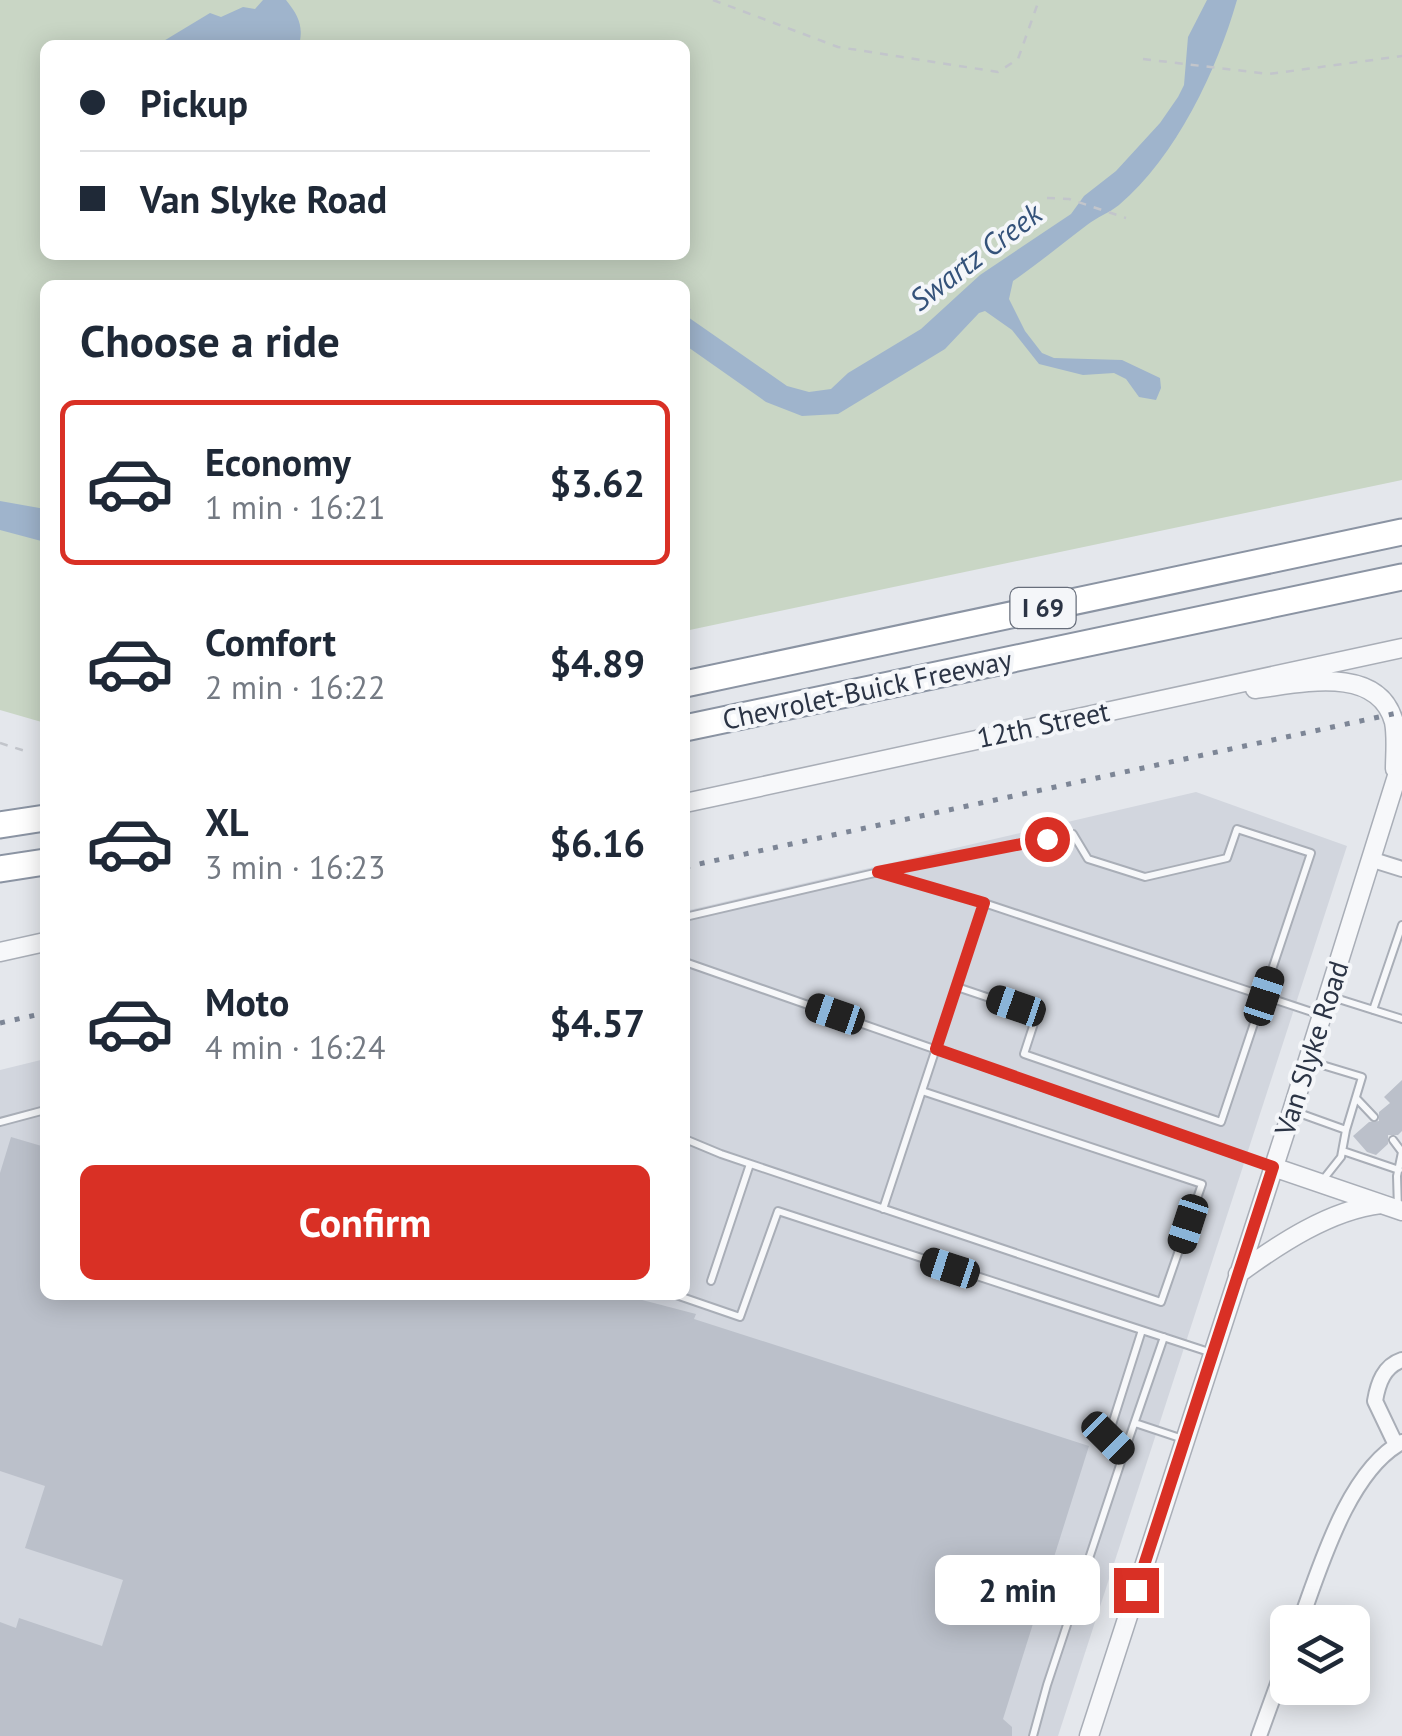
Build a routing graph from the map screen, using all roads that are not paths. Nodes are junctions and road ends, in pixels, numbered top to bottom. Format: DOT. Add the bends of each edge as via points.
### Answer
graph roads {
  1 [pos="1402,532"];
  2 [pos="1402,578"];
  3 [pos="1402,648"];
  4 [pos="690,683"];
  5 [pos="1153,700"];
  6 [pos="690,727"];
  7 [pos="1402,760"];
  8 [pos="1399,776"];
  9 [pos="690,801"];
  10 [pos="40,819"];
  11 [pos="0,826"];
  12 [pos="1370,859"];
  13 [pos="40,863"];
  14 [pos="0,869"];
  15 [pos="1402,869"];
  16 [pos="878,872"];
  17 [pos="984,903"];
  18 [pos="690,916"];
  19 [pos="1402,925"];
  20 [pos="40,943"];
  21 [pos="0,952"];
  22 [pos="690,964"];
  23 [pos="957,987"];
  24 [pos="1264,996"];
  25 [pos="1328,996"];
  26 [pos="1374,1010"];
  27 [pos="1322,1015"];
  28 [pos="1402,1019"];
  29 [pos="936,1049"];
  30 [pos="1308,1060"];
  31 [pos="922,1090"];
  32 [pos="1356,1098"];
  33 [pos="40,1111"];
  34 [pos="1292,1111"];
  35 [pos="1374,1118"];
  36 [pos="0,1122"];
  37 [pos="1346,1130"];
  38 [pos="1393,1140"];
  39 [pos="690,1141"];
  40 [pos="1343,1150"];
  41 [pos="750,1164"];
  42 [pos="1273,1167"];
  43 [pos="1398,1170"];
  44 [pos="1320,1183"];
  45 [pos="1394,1208"];
  46 [pos="883,1209"];
  47 [pos="1238,1274"];
  48 [pos="711,1281"];
  49 [pos="690,1300"];
  50 [pos="1142,1330"];
  51 [pos="1164,1337"];
  52 [pos="1213,1353"];
  53 [pos="1402,1360"];
  54 [pos="1135,1423"];
  55 [pos="1184,1439"];
  56 [pos="1399,1443"];
  57 [pos="1124,1454"];
  58 [pos="1306,1605"];
  59 [pos="1270,1705"];
  60 [pos="1033,1736"];
  61 [pos="1088,1736"];
  62 [pos="1259,1736"];
  1 -- 4 [label="highway, Chevrolet-Buick Freeway / I 69"];
  2 -- 6 [label="highway, Chevrolet-Buick Freeway / I 69"];
  3 -- 5 [label="street, 12th Street"];
  5 -- 8 [label="street" via="1350,683 1367,690 1390,715"];
  5 -- 9 [label="street, 12th Street"];
  7 -- 8 [label="street, Van Slyke Road"];
  8 -- 12 [label="street, Van Slyke Road"];
  10 -- 11 [label="highway"];
  12 -- 15 [label="street"];
  12 -- 25 [label="street, Van Slyke Road"];
  13 -- 14 [label="highway"];
  16 -- 17 [label="lane"];
  16 -- 18 [label="lane"];
  16 -- 24 [label="lane" via="1073,834 1088,860 1146,877 1227,858 1237,829 1311,853"];
  17 -- 23 [label="lane"];
  17 -- 24 [label="lane"];
  19 -- 26 [label="lane"];
  20 -- 21 [label="street"];
  22 -- 29 [label="lane"];
  23 -- 24 [label="lane" via="1037,1014 1024,1054 1221,1122"];
  23 -- 29 [label="lane"];
  24 -- 27 [label="lane"];
  25 -- 26 [label="lane"];
  25 -- 27 [label="street, Van Slyke Road"];
  26 -- 28 [label="lane"];
  27 -- 30 [label="street, Van Slyke Road"];
  29 -- 31 [label="lane"];
  29 -- 42 [label="lane"];
  30 -- 32 [label="lane" via="1362,1077"];
  30 -- 34 [label="street, Van Slyke Road"];
  31 -- 46 [label="lane"];
  31 -- 46 [label="lane" via="1202,1184 1162,1302"];
  32 -- 35 [label="lane"];
  32 -- 37 [label="lane"];
  33 -- 36 [label="lane"];
  34 -- 37 [label="lane"];
  34 -- 42 [label="street, Van Slyke Road"];
  37 -- 40 [label="lane"];
  38 -- 43 [label="lane" via="1402,1152"];
  39 -- 41 [label="lane"];
  40 -- 43 [label="lane"];
  40 -- 44 [label="lane"];
  41 -- 46 [label="lane"];
  41 -- 48 [label="lane"];
  42 -- 44 [label="street"];
  42 -- 47 [label="street, Van Slyke Road"];
  43 -- 45 [label="lane"];
  44 -- 45 [label="street"];
  45 -- 47 [label="street" via="1344,1213"];
  47 -- 52 [label="street, Van Slyke Road"];
  49 -- 50 [label="lane" via="740,1316 778,1211"];
  50 -- 51 [label="lane"];
  50 -- 57 [label="lane" via="1108,1438"];
  51 -- 52 [label="lane"];
  51 -- 54 [label="lane"];
  52 -- 55 [label="street, Van Slyke Road"];
  53 -- 56 [label="street" via="1382,1374 1375,1400"];
  54 -- 55 [label="lane"];
  54 -- 57 [label="lane"];
  55 -- 61 [label="street, Van Slyke Road"];
  56 -- 58 [label="street" via="1338,1518"];
  57 -- 60 [label="lane"];
  59 -- 62 [label="street"];
}
